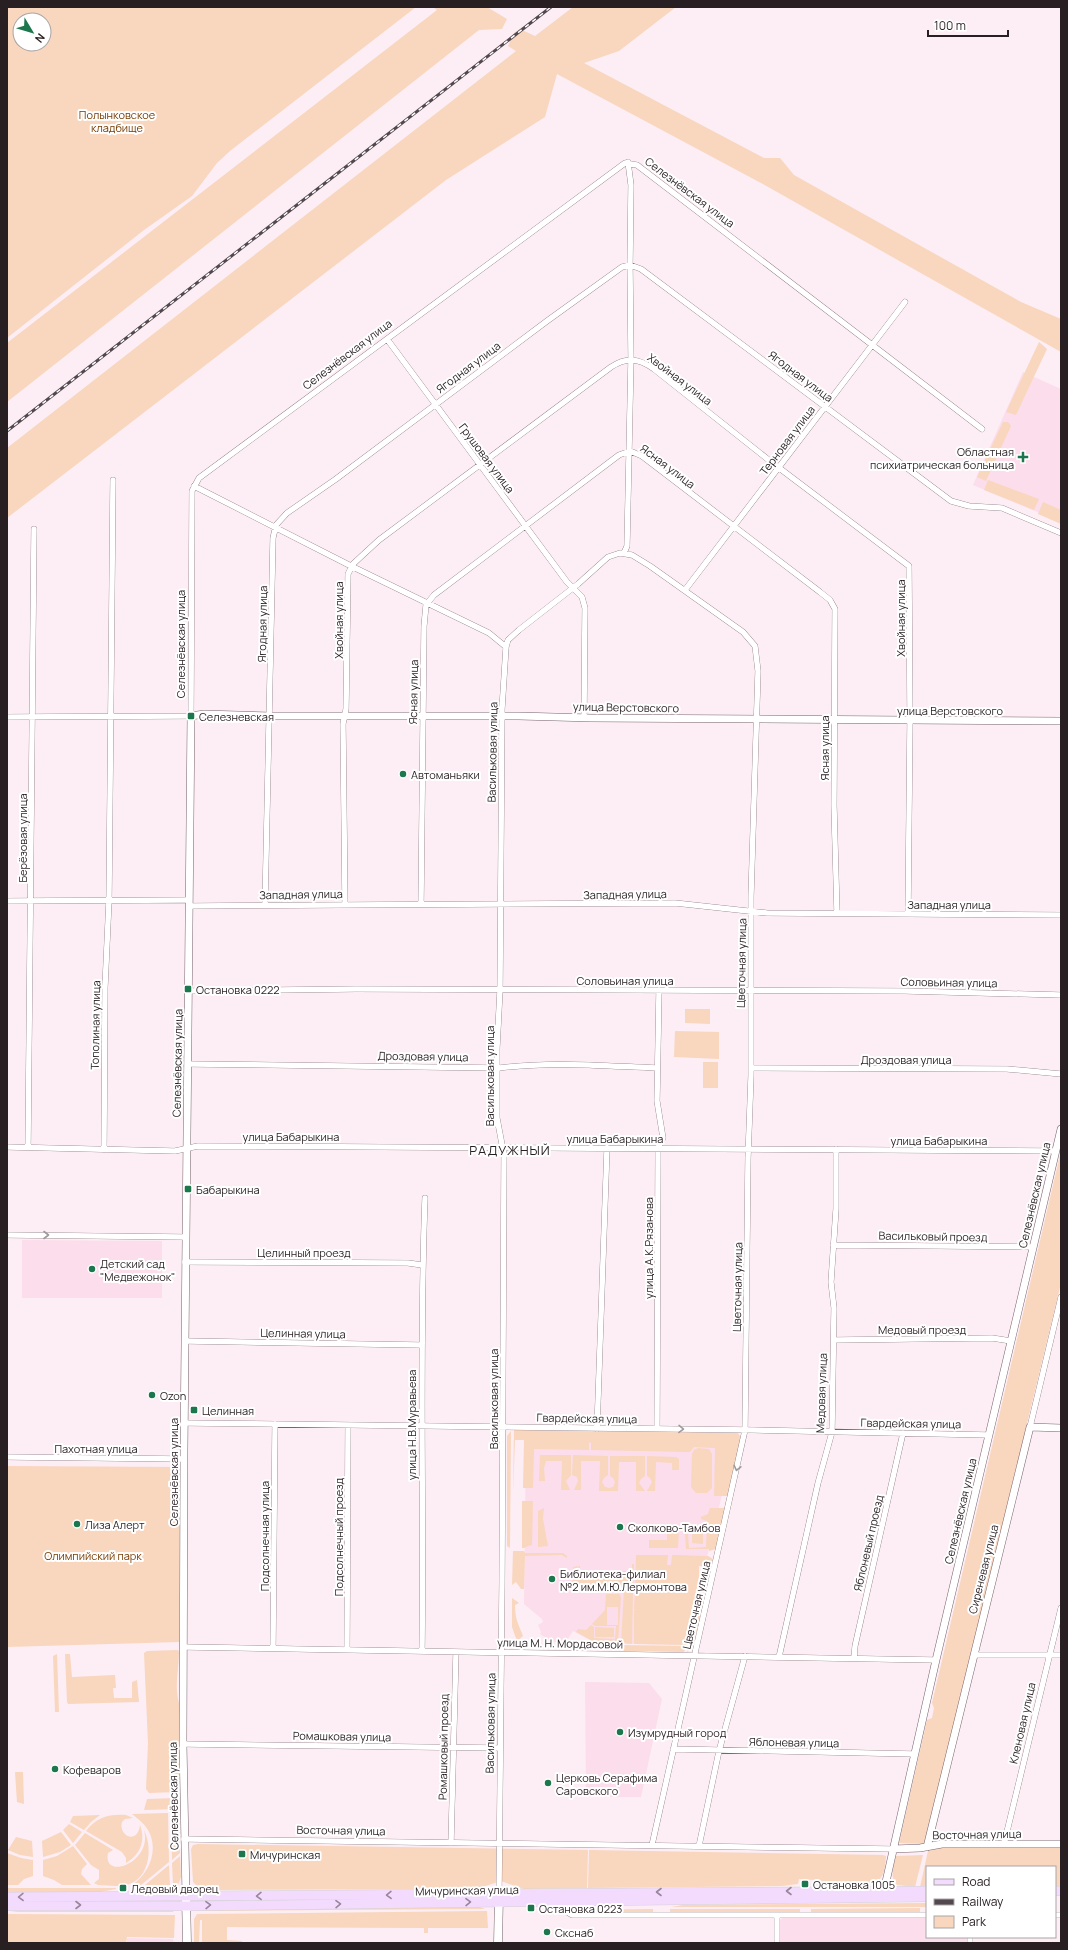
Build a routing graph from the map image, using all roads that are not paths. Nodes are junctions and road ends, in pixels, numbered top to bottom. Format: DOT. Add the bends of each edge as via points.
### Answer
graph roads {
  1 [pos="628,162"];
  2 [pos="630,265"];
  3 [pos="905,302"];
  4 [pos="387,339"];
  5 [pos="872,344"];
  6 [pos="631,359"];
  7 [pos="435,404"];
  8 [pos="825,407"];
  9 [pos="979,427"];
  10 [pos="630,451"];
  11 [pos="479,465"];
  12 [pos="778,467"];
  13 [pos="114,480"];
  14 [pos="194,486"];
  15 [pos="525,526"];
  16 [pos="275,527"];
  17 [pos="733,527"];
  18 [pos="34,529"];
  19 [pos="1061,533"];
  20 [pos="624,553"];
  21 [pos="351,566"];
  22 [pos="572,588"];
  23 [pos="685,590"];
  24 [pos="428,603"];
  25 [pos="506,646"];
  26 [pos="190,716"];
  27 [pos="270,716"];
  28 [pos="345,716"];
  29 [pos="423,716"];
  30 [pos="502,716"];
  31 [pos="7,717"];
  32 [pos="33,717"];
  33 [pos="110,717"];
  34 [pos="584,718"];
  35 [pos="756,719"];
  36 [pos="834,720"];
  37 [pos="910,720"];
  38 [pos="1061,721"];
  39 [pos="109,900"];
  40 [pos="7,901"];
  41 [pos="31,901"];
  42 [pos="189,903"];
  43 [pos="346,904"];
  44 [pos="265,905"];
  45 [pos="421,905"];
  46 [pos="500,905"];
  47 [pos="751,912"];
  48 [pos="837,913"];
  49 [pos="908,914"];
  50 [pos="1061,915"];
  51 [pos="189,990"];
  52 [pos="500,990"];
  53 [pos="659,990"];
  54 [pos="750,991"];
  55 [pos="1061,995"];
  56 [pos="188,1064"];
  57 [pos="499,1068"];
  58 [pos="657,1068"];
  59 [pos="751,1068"];
  60 [pos="1061,1074"];
  61 [pos="1061,1130"];
  62 [pos="7,1147"];
  63 [pos="28,1148"];
  64 [pos="186,1148"];
  65 [pos="504,1148"];
  66 [pos="607,1148"];
  67 [pos="658,1148"];
  68 [pos="748,1149"];
  69 [pos="836,1149"];
  70 [pos="104,1150"];
  71 [pos="1056,1151"];
  72 [pos="425,1198"];
  73 [pos="7,1235"];
  74 [pos="185,1237"];
  75 [pos="833,1245"];
  76 [pos="1034,1247"];
  77 [pos="185,1262"];
  78 [pos="422,1266"];
  79 [pos="1061,1297"];
  80 [pos="834,1340"];
  81 [pos="185,1341"];
  82 [pos="1011,1341"];
  83 [pos="421,1345"];
  84 [pos="185,1423"];
  85 [pos="274,1424"];
  86 [pos="348,1424"];
  87 [pos="422,1426"];
  88 [pos="502,1427"];
  89 [pos="1030,1427"];
  90 [pos="597,1428"];
  91 [pos="1061,1428"];
  92 [pos="657,1429"];
  93 [pos="744,1430"];
  94 [pos="832,1432"];
  95 [pos="903,1433"];
  96 [pos="989,1435"];
  97 [pos="7,1457"];
  98 [pos="184,1459"];
  99 [pos="1061,1608"];
  100 [pos="184,1647"];
  101 [pos="273,1648"];
  102 [pos="347,1649"];
  103 [pos="422,1651"];
  104 [pos="456,1652"];
  105 [pos="502,1652"];
  106 [pos="974,1655"];
  107 [pos="1049,1655"];
  108 [pos="1061,1655"];
  109 [pos="694,1656"];
  110 [pos="745,1656"];
  111 [pos="778,1657"];
  112 [pos="854,1658"];
  113 [pos="936,1660"];
  114 [pos="183,1744"];
  115 [pos="454,1747"];
  116 [pos="500,1748"];
  117 [pos="673,1749"];
  118 [pos="719,1751"];
  119 [pos="915,1754"];
  120 [pos="184,1838"];
  121 [pos="451,1843"];
  122 [pos="499,1843"];
  123 [pos="1004,1844"];
  124 [pos="1061,1844"];
  125 [pos="652,1845"];
  126 [pos="699,1846"];
  127 [pos="927,1847"];
  128 [pos="893,1849"];
  129 [pos="926,1891"];
  130 [pos="884,1894"];
  131 [pos="7,1897"];
  132 [pos="926,1897"];
  133 [pos="499,1898"];
  134 [pos="561,1900"];
  135 [pos="187,1901"];
  136 [pos="7,1906"];
  137 [pos="777,1915"];
  138 [pos="926,1915"];
  139 [pos="187,1943"];
  140 [pos="498,1943"];
  141 [pos="777,1943"];
  1 -- 2 [label="street" via="631,185"];
  1 -- 4 [label="street, Селезнёвская улица"];
  1 -- 5 [label="street, Селезнёвская улица" via="637,165"];
  2 -- 6 [label="street"];
  2 -- 7 [label="street, Ягодная улица" via="622,267"];
  2 -- 8 [label="street, Ягодная улица" via="641,269 664,285"];
  3 -- 5 [label="street, Терновая улица"];
  4 -- 7 [label="street, Грушовая улица"];
  4 -- 14 [label="street, Селезнёвская улица" via="199,478"];
  5 -- 8 [label="street, Терновая улица"];
  5 -- 9 [label="street, Селезнёвская улица"];
  6 -- 10 [label="street"];
  6 -- 11 [label="street, Хвойная улица" via="611,367"];
  6 -- 12 [label="street, Хвойная улица" via="641,361 654,369"];
  7 -- 11 [label="street, Грушовая улица"];
  7 -- 16 [label="street, Ягодная улица" via="287,513"];
  8 -- 12 [label="street, Терновая улица"];
  8 -- 19 [label="street, Ягодная улица" via="951,501 969,506 1002,508"];
  10 -- 15 [label="street, Ясная улица" via="619,455"];
  10 -- 17 [label="street, Ясная улица" via="642,456"];
  10 -- 20 [label="street" via="627,546"];
  11 -- 15 [label="street, Грушовая улица"];
  11 -- 21 [label="street, Хвойная улица" via="379,540"];
  12 -- 17 [label="street, Терновая улица"];
  12 -- 37 [label="street, Хвойная улица" via="909,566"];
  13 -- 33 [label="street, Тополиная улица"];
  14 -- 16 [label="street"];
  14 -- 26 [label="street, Селезнёвская улица"];
  15 -- 22 [label="street, Грушовая улица"];
  15 -- 24 [label="street, Ясная улица" via="434,595"];
  16 -- 21 [label="street"];
  16 -- 27 [label="street, Ягодная улица"];
  17 -- 23 [label="street, Терновая улица"];
  17 -- 36 [label="street, Ясная улица" via="833,604"];
  18 -- 32 [label="street, Берёзовая улица"];
  20 -- 22 [label="street" via="608,558"];
  20 -- 23 [label="street" via="637,558"];
  21 -- 24 [label="street"];
  21 -- 28 [label="street, Хвойная улица" via="347,588 348,656"];
  22 -- 25 [label="street" via="519,630 508,640"];
  22 -- 34 [label="street, Грушовая улица" via="582,598 585,608"];
  23 -- 35 [label="street" via="744,632 756,646"];
  24 -- 25 [label="street" via="489,633"];
  24 -- 29 [label="street, Ясная улица" via="425,620"];
  25 -- 30 [label="street, Васильковая улица"];
  26 -- 27 [label="street, улица Верстовского"];
  26 -- 33 [label="street"];
  26 -- 42 [label="street, Селезнёвская улица"];
  27 -- 28 [label="street, улица Верстовского"];
  27 -- 44 [label="street, Ягодная улица"];
  28 -- 29 [label="street, улица Верстовского"];
  28 -- 43 [label="street, Хвойная улица" via="343,724"];
  29 -- 30 [label="street, улица Верстовского"];
  29 -- 45 [label="street, Ясная улица"];
  30 -- 34 [label="street, улица Верстовского"];
  30 -- 46 [label="street, Васильковая улица"];
  31 -- 32 [label="street"];
  32 -- 33 [label="street"];
  32 -- 41 [label="street, Берёзовая улица"];
  33 -- 39 [label="street, Тополиная улица"];
  34 -- 35 [label="street, улица Верстовского"];
  35 -- 36 [label="street, улица Верстовского"];
  35 -- 47 [label="street, Цветочная улица"];
  36 -- 37 [label="street, улица Верстовского"];
  36 -- 48 [label="street, Ясная улица"];
  37 -- 38 [label="street, улица Верстовского"];
  37 -- 49 [label="street, Хвойная улица"];
  39 -- 41 [label="street, Западная улица"];
  39 -- 42 [label="street, Западная улица"];
  39 -- 70 [label="street, Тополиная улица" via="105,987"];
  40 -- 41 [label="street, Западная улица"];
  41 -- 63 [label="street, Берёзовая улица"];
  42 -- 44 [label="street, Западная улица"];
  42 -- 51 [label="street, Селезнёвская улица"];
  43 -- 44 [label="street, Западная улица"];
  43 -- 45 [label="street, Западная улица"];
  45 -- 46 [label="street, Западная улица"];
  46 -- 47 [label="street, Западная улица" via="675,903"];
  46 -- 52 [label="street, Васильковая улица"];
  47 -- 48 [label="street, Западная улица"];
  47 -- 54 [label="street, Цветочная улица"];
  48 -- 49 [label="street, Западная улица"];
  49 -- 50 [label="street, Западная улица"];
  51 -- 52 [label="street, Соловьиная улица"];
  51 -- 56 [label="street, Селезнёвская улица"];
  52 -- 53 [label="street, Соловьиная улица"];
  52 -- 57 [label="street, Васильковая улица" via="497,1048"];
  53 -- 54 [label="street, Соловьиная улица"];
  53 -- 58 [label="street, улица А.К.Рязанова"];
  54 -- 55 [label="street, Соловьиная улица"];
  54 -- 59 [label="street, Цветочная улица"];
  56 -- 57 [label="street, Дроздовая улица"];
  56 -- 64 [label="street, Селезнёвская улица"];
  57 -- 58 [label="street, Дроздовая улица" via="547,1064"];
  57 -- 65 [label="street, Васильковая улица" via="497,1118"];
  58 -- 67 [label="street, улица А.К.Рязанова" via="657,1101 663,1138"];
  59 -- 60 [label="street, Дроздовая улица" via="1007,1069"];
  59 -- 68 [label="street, Цветочная улица"];
  61 -- 71 [label="street, Селезнёвская улица"];
  62 -- 63 [label="street, улица Бабарыкина"];
  63 -- 70 [label="street, улица Бабарыкина"];
  64 -- 65 [label="street, улица Бабарыкина"];
  64 -- 70 [label="street, улица Бабарыкина" via="175,1152"];
  64 -- 74 [label="street, Селезнёвская улица"];
  65 -- 66 [label="street, улица Бабарыкина"];
  65 -- 88 [label="street, Васильковая улица"];
  66 -- 67 [label="street, улица Бабарыкина"];
  66 -- 90 [label="street"];
  67 -- 68 [label="street, улица Бабарыкина"];
  67 -- 92 [label="street, улица А.К.Рязанова"];
  68 -- 69 [label="street, улица Бабарыкина"];
  68 -- 93 [label="street, Цветочная улица"];
  69 -- 71 [label="street, улица Бабарыкина"];
  69 -- 75 [label="street, Медовая улица"];
  71 -- 76 [label="street, Селезнёвская улица"];
  72 -- 78 [label="street, улица Н.В.Муравьева"];
  73 -- 74 [label="street, one-way"];
  74 -- 77 [label="street, Селезнёвская улица"];
  75 -- 76 [label="street, Васильковый проезд"];
  75 -- 80 [label="street, Медовая улица" via="831,1282"];
  76 -- 82 [label="street, Селезнёвская улица"];
  77 -- 78 [label="street, Целинный проезд" via="408,1263"];
  77 -- 81 [label="street, Селезнёвская улица"];
  78 -- 83 [label="street, улица Н.В.Муравьева"];
  79 -- 89 [label="street, Сиреневая улица"];
  80 -- 82 [label="street, Медовый проезд" via="992,1338"];
  80 -- 94 [label="street, Медовая улица"];
  81 -- 83 [label="street, Целинная улица"];
  81 -- 84 [label="street, Селезнёвская улица"];
  82 -- 96 [label="street, Селезнёвская улица"];
  83 -- 87 [label="street, улица Н.В.Муравьева"];
  84 -- 85 [label="street, Гвардейская улица"];
  84 -- 98 [label="street, Селезнёвская улица"];
  85 -- 86 [label="street, Гвардейская улица"];
  85 -- 101 [label="street, Подсолнечная улица"];
  86 -- 87 [label="street, Гвардейская улица"];
  86 -- 102 [label="street, Подсолнечный проезд"];
  87 -- 88 [label="street, Гвардейская улица"];
  87 -- 103 [label="street, улица Н.В.Муравьева"];
  88 -- 90 [label="street, Гвардейская улица"];
  88 -- 105 [label="street, Васильковая улица"];
  89 -- 91 [label="street"];
  89 -- 106 [label="street, Сиреневая улица"];
  90 -- 92 [label="street, Гвардейская улица"];
  92 -- 93 [label="street, Гвардейская улица, one-way"];
  93 -- 94 [label="street, Гвардейская улица"];
  93 -- 109 [label="street, Цветочная улица, one-way"];
  94 -- 95 [label="street, Гвардейская улица"];
  94 -- 111 [label="street, Медовая улица"];
  95 -- 96 [label="street, Гвардейская улица"];
  95 -- 112 [label="street, Яблоневый проезд"];
  96 -- 113 [label="street, Селезнёвская улица"];
  97 -- 98 [label="street, Пахотная улица"];
  98 -- 100 [label="street, Селезнёвская улица"];
  99 -- 107 [label="street, Кленовая улица"];
  100 -- 101 [label="street, улица М. Н. Мордасовой"];
  100 -- 114 [label="street, Селезнёвская улица"];
  101 -- 102 [label="street, улица М. Н. Мордасовой"];
  102 -- 103 [label="street, улица М. Н. Мордасовой"];
  103 -- 104 [label="street, улица М. Н. Мордасовой"];
  104 -- 105 [label="street, улица М. Н. Мордасовой"];
  104 -- 115 [label="street, Ромашковый проезд"];
  105 -- 109 [label="street, улица М. Н. Мордасовой"];
  105 -- 116 [label="street, Васильковая улица"];
  106 -- 107 [label="street"];
  106 -- 127 [label="street, Сиреневая улица"];
  107 -- 108 [label="street"];
  107 -- 123 [label="street, Кленовая улица"];
  109 -- 110 [label="street, улица М. Н. Мордасовой"];
  109 -- 117 [label="street, Цветочная улица"];
  110 -- 111 [label="street, улица М. Н. Мордасовой"];
  110 -- 118 [label="street"];
  111 -- 112 [label="street, улица М. Н. Мордасовой"];
  112 -- 113 [label="street, улица М. Н. Мордасовой"];
  113 -- 119 [label="street, Селезнёвская улица"];
  114 -- 115 [label="street, Ромашковая улица"];
  114 -- 120 [label="street, Селезнёвская улица"];
  115 -- 116 [label="street, Ромашковая улица"];
  115 -- 121 [label="street, Ромашковый проезд"];
  116 -- 122 [label="street, Васильковая улица"];
  117 -- 118 [label="street, Яблоневая улица"];
  117 -- 125 [label="street, Цветочная улица"];
  118 -- 119 [label="street, Яблоневая улица"];
  118 -- 126 [label="street"];
  119 -- 128 [label="street, Селезнёвская улица"];
  120 -- 121 [label="street, Восточная улица"];
  120 -- 135 [label="street, Селезнёвская улица"];
  121 -- 122 [label="street, Восточная улица"];
  122 -- 125 [label="street, Восточная улица"];
  122 -- 133 [label="street, Васильковая улица"];
  123 -- 124 [label="street, Восточная улица"];
  123 -- 127 [label="street, Восточная улица" via="942,1844"];
  125 -- 126 [label="street, Восточная улица"];
  126 -- 128 [label="street, Восточная улица"];
  127 -- 128 [label="street, Восточная улица"];
  128 -- 130 [label="street, Селезнёвская улица"];
  129 -- 130 [label="main road, Мичуринская улица"];
  130 -- 132 [label="main road, Мичуринская улица"];
  130 -- 133 [label="main road, Мичуринская улица, one-way"];
  130 -- 134 [label="main road, Мичуринская улица"];
  135 -- 131 [label="main road, Мичуринская улица, one-way"];
  133 -- 134 [label="main road, Мичуринская улица"];
  133 -- 135 [label="main road, Мичуринская улица"];
  133 -- 140 [label="main road"];
  134 -- 137 [label="street" via="562,1909 572,1915"];
  136 -- 135 [label="main road, Мичуринская улица, one-way"];
  135 -- 139 [label="main road"];
  137 -- 138 [label="street"];
  137 -- 141 [label="street"];
}
